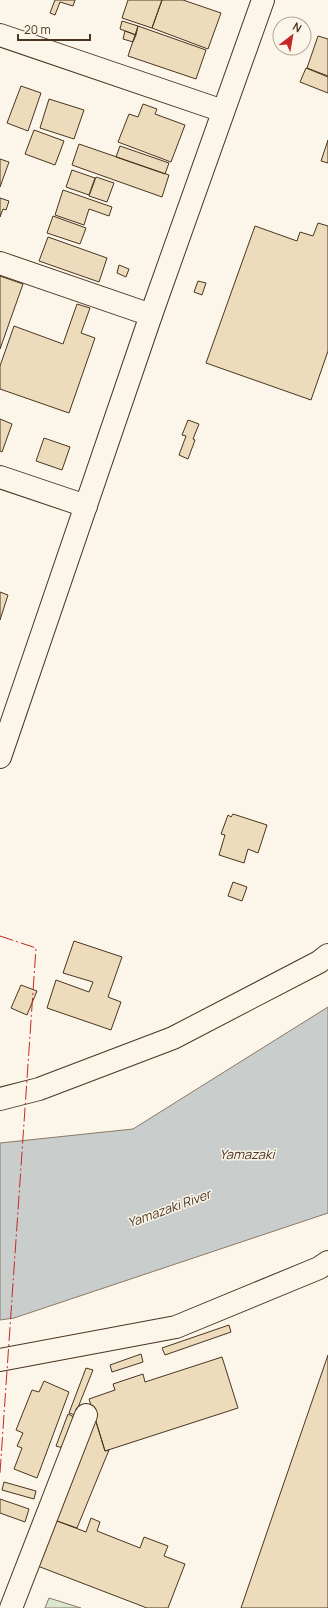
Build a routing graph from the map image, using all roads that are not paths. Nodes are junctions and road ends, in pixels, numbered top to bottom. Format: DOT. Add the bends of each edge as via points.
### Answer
graph roads {
  1 [pos="262,0"];
  2 [pos="0,35"];
  3 [pos="223,111"];
  4 [pos="0,263"];
  5 [pos="151,315"];
  6 [pos="0,477"];
  7 [pos="86,506"];
  8 [pos="0,757"];
  9 [pos="328,956"];
  10 [pos="0,1099"];
  11 [pos="328,1262"];
  12 [pos="0,1360"];
  13 [pos="86,1415"];
  14 [pos="11,1608"];
  1 -- 3 [label="street"];
  2 -- 3 [label="street"];
  3 -- 5 [label="street"];
  4 -- 5 [label="street"];
  5 -- 7 [label="street"];
  6 -- 7 [label="street"];
  7 -- 8 [label="street"];
  9 -- 10 [label="street" via="173,1038 38,1089"];
  11 -- 12 [label="street" via="176,1327"];
  13 -- 14 [label="street"];
}
